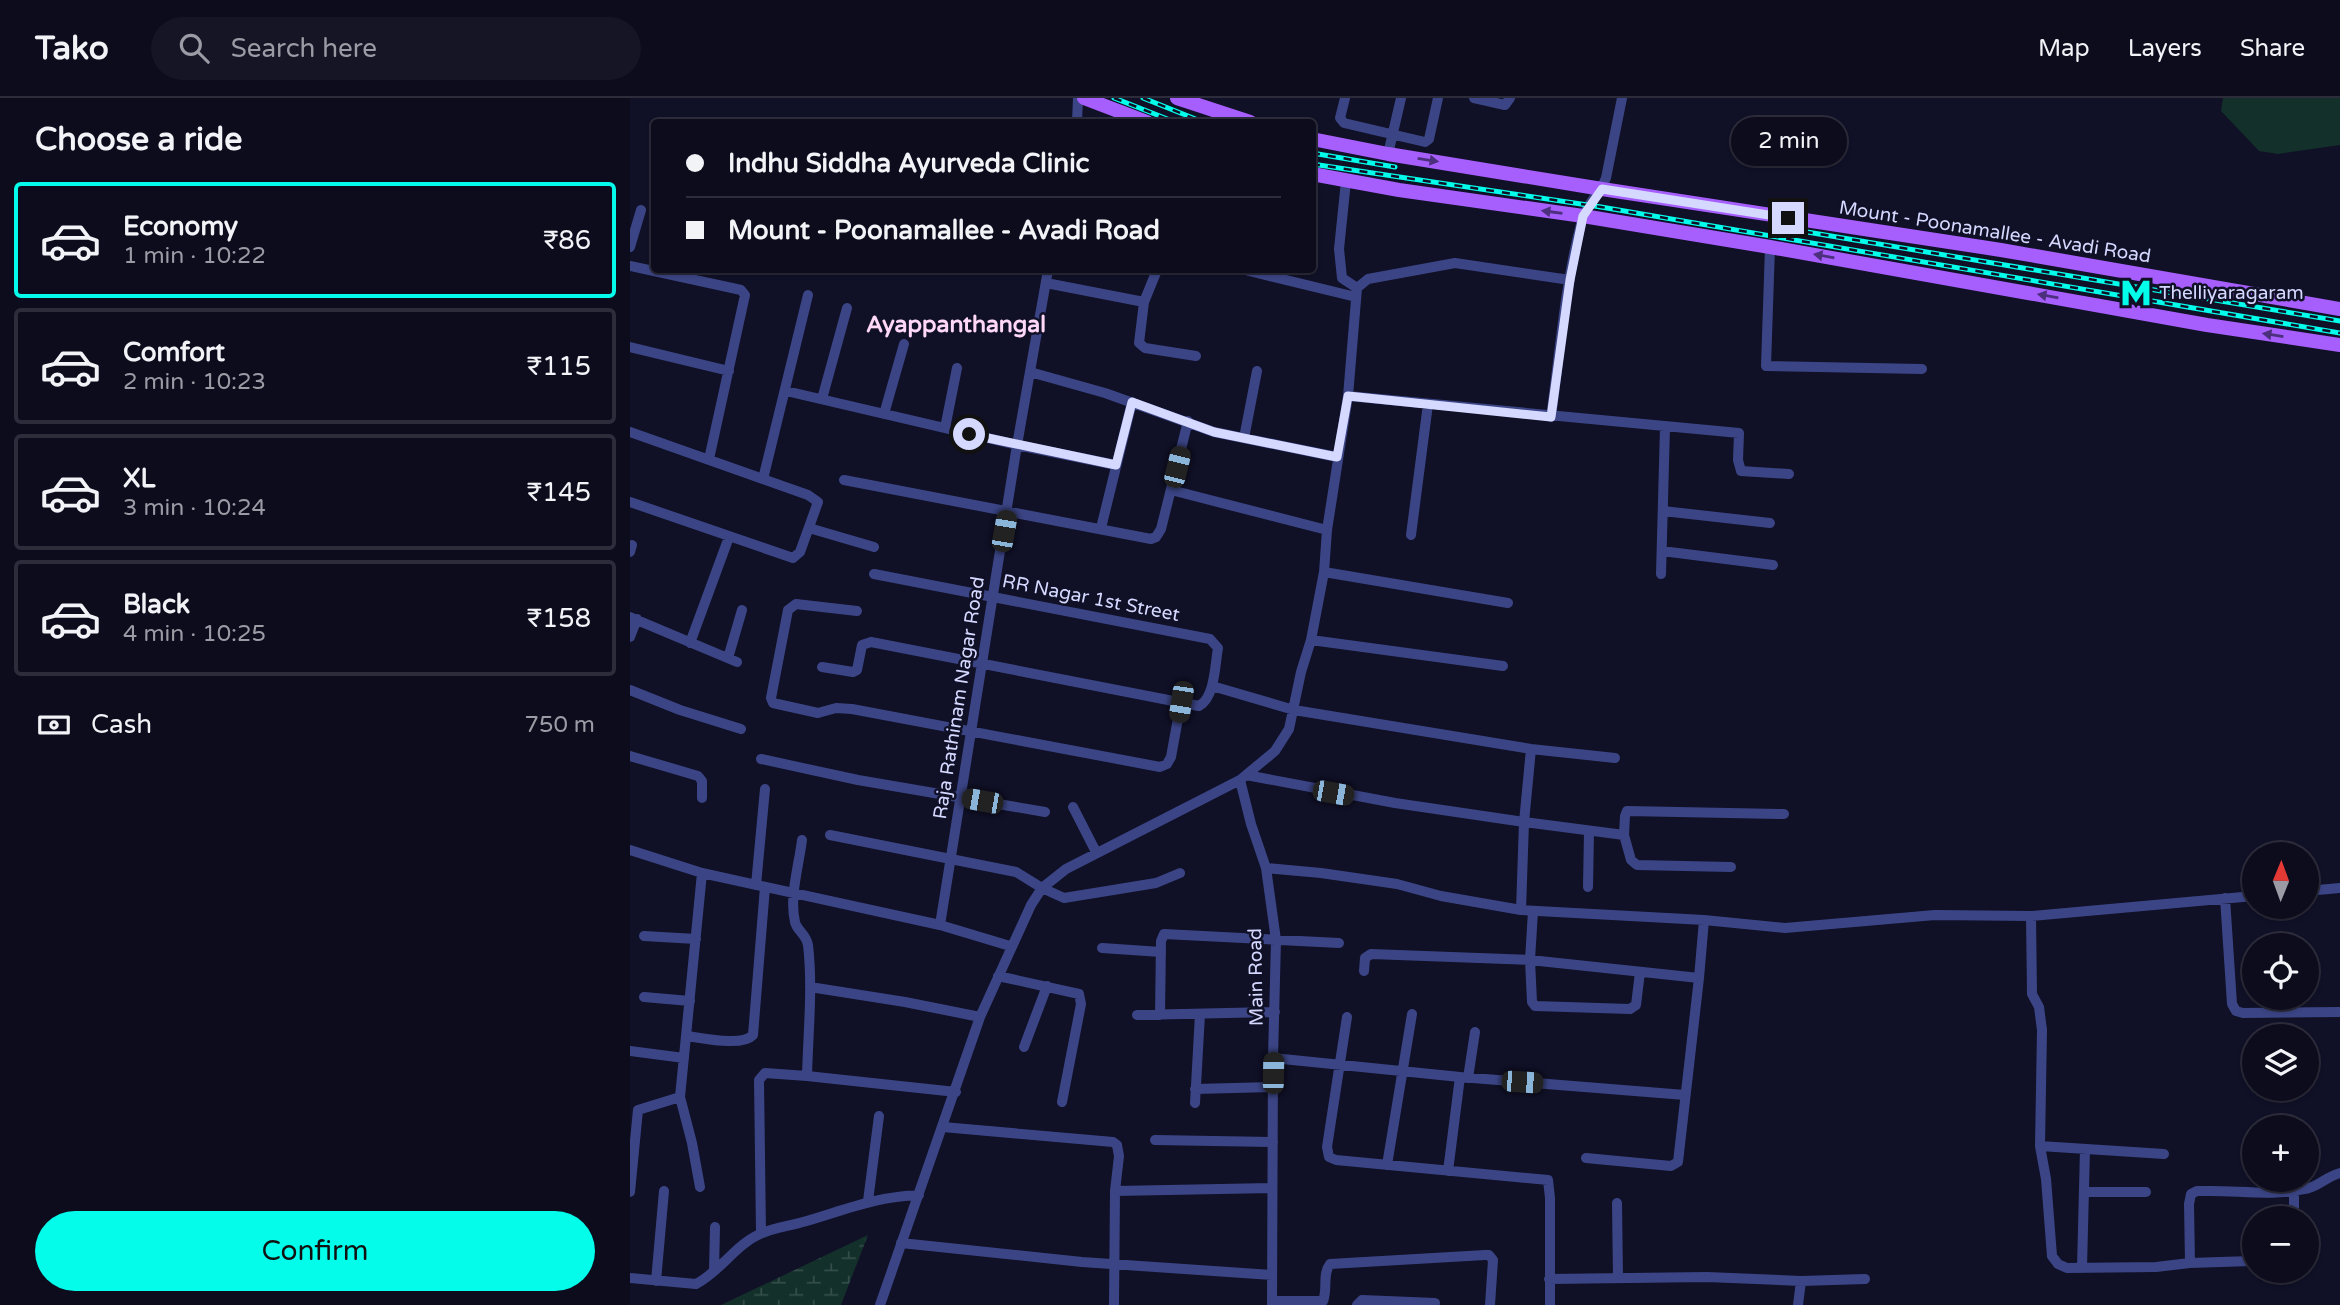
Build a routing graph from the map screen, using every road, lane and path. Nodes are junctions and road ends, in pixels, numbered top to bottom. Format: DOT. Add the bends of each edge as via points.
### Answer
graph roads {
  1 [pos="1078,98"];
  2 [pos="1084,98"];
  3 [pos="1177,98"];
  4 [pos="1345,98"];
  5 [pos="1401,98"];
  6 [pos="1438,98"];
  7 [pos="1474,98"];
  8 [pos="1510,98"];
  9 [pos="1622,98"];
  10 [pos="1077,119"];
  11 [pos="1139,119"];
  12 [pos="1241,119"];
  13 [pos="1393,135"];
  14 [pos="1316,140"];
  15 [pos="1388,154"];
  16 [pos="1316,175"];
  17 [pos="1346,181"];
  18 [pos="1602,189"];
  19 [pos="641,210"];
  20 [pos="1583,216"];
  21 [pos="630,247"];
  22 [pos="1770,247"];
  23 [pos="630,266"];
  24 [pos="651,271"];
  25 [pos="662,273"];
  26 [pos="1048,273"];
  27 [pos="1156,273"];
  28 [pos="1259,273"];
  29 [pos="1570,280"];
  30 [pos="1046,283"];
  31 [pos="1356,293"];
  32 [pos="808,295"];
  33 [pos="1144,302"];
  34 [pos="847,308"];
  35 [pos="2340,309"];
  36 [pos="904,344"];
  37 [pos="2340,345"];
  38 [pos="630,346"];
  39 [pos="1196,356"];
  40 [pos="957,368"];
  41 [pos="1922,369"];
  42 [pos="729,371"];
  43 [pos="1257,371"];
  44 [pos="1030,372"];
  45 [pos="786,391"];
  46 [pos="1348,396"];
  47 [pos="822,399"];
  48 [pos="1132,402"];
  49 [pos="1429,404"];
  50 [pos="884,414"];
  51 [pos="1551,417"];
  52 [pos="1188,421"];
  53 [pos="1665,427"];
  54 [pos="945,429"];
  55 [pos="630,432"];
  56 [pos="1244,438"];
  57 [pos="1017,446"];
  58 [pos="1337,457"];
  59 [pos="709,459"];
  60 [pos="1116,465"];
  61 [pos="1789,474"];
  62 [pos="763,479"];
  63 [pos="844,480"];
  64 [pos="1171,490"];
  65 [pos="630,502"];
  66 [pos="1007,510"];
  67 [pos="1663,510"];
  68 [pos="1770,523"];
  69 [pos="809,528"];
  70 [pos="1101,528"];
  71 [pos="1327,530"];
  72 [pos="1411,536"];
  73 [pos="729,537"];
  74 [pos="874,547"];
  75 [pos="1662,551"];
  76 [pos="1773,565"];
  77 [pos="1324,572"];
  78 [pos="874,574"];
  79 [pos="1661,574"];
  80 [pos="992,597"];
  81 [pos="1508,603"];
  82 [pos="742,610"];
  83 [pos="857,611"];
  84 [pos="634,618"];
  85 [pos="630,637"];
  86 [pos="1311,640"];
  87 [pos="690,643"];
  88 [pos="983,662"];
  89 [pos="1503,666"];
  90 [pos="822,667"];
  91 [pos="1212,686"];
  92 [pos="630,690"];
  93 [pos="1181,702"];
  94 [pos="1294,710"];
  95 [pos="741,729"];
  96 [pos="970,730"];
  97 [pos="1531,749"];
  98 [pos="630,756"];
  99 [pos="1615,758"];
  100 [pos="761,759"];
  101 [pos="1243,777"];
  102 [pos="765,789"];
  103 [pos="961,797"];
  104 [pos="702,798"];
  105 [pos="1073,807"];
  106 [pos="1045,812"];
  107 [pos="1784,814"];
  108 [pos="1524,822"];
  109 [pos="1589,831"];
  110 [pos="830,835"];
  111 [pos="1624,835"];
  112 [pos="802,840"];
  113 [pos="630,849"];
  114 [pos="1096,852"];
  115 [pos="951,859"];
  116 [pos="1731,867"];
  117 [pos="1266,868"];
  118 [pos="702,873"];
  119 [pos="1180,873"];
  120 [pos="760,886"];
  121 [pos="1588,887"];
  122 [pos="1042,888"];
  123 [pos="2340,888"];
  124 [pos="2319,890"];
  125 [pos="795,893"];
  126 [pos="2242,897"];
  127 [pos="2225,898"];
  128 [pos="1527,911"];
  129 [pos="2031,916"];
  130 [pos="1704,920"];
  131 [pos="940,925"];
  132 [pos="644,936"];
  133 [pos="696,939"];
  134 [pos="1276,940"];
  135 [pos="1339,943"];
  136 [pos="1010,946"];
  137 [pos="1102,948"];
  138 [pos="1161,952"];
  139 [pos="1530,960"];
  140 [pos="1364,971"];
  141 [pos="1640,972"];
  142 [pos="998,976"];
  143 [pos="1699,978"];
  144 [pos="1047,986"];
  145 [pos="810,987"];
  146 [pos="644,997"];
  147 [pos="691,1001"];
  148 [pos="1275,1012"];
  149 [pos="2340,1012"];
  150 [pos="1200,1014"];
  151 [pos="1412,1014"];
  152 [pos="1137,1015"];
  153 [pos="1160,1015"];
  154 [pos="981,1017"];
  155 [pos="1347,1017"];
  156 [pos="1475,1032"];
  157 [pos="687,1036"];
  158 [pos="1024,1047"];
  159 [pos="630,1051"];
  160 [pos="684,1058"];
  161 [pos="1273,1058"];
  162 [pos="1339,1065"];
  163 [pos="1403,1072"];
  164 [pos="807,1076"];
  165 [pos="1464,1078"];
  166 [pos="1273,1087"];
  167 [pos="1195,1089"];
  168 [pos="956,1092"];
  169 [pos="1685,1095"];
  170 [pos="680,1097"];
  171 [pos="1062,1102"];
  172 [pos="1195,1103"];
  173 [pos="879,1116"];
  174 [pos="943,1127"];
  175 [pos="1155,1140"];
  176 [pos="1273,1142"];
  177 [pos="2040,1146"];
  178 [pos="2085,1149"];
  179 [pos="2164,1154"];
  180 [pos="1586,1158"];
  181 [pos="1387,1165"];
  182 [pos="1448,1171"];
  183 [pos="2340,1174"];
  184 [pos="2319,1183"];
  185 [pos="699,1187"];
  186 [pos="1272,1188"];
  187 [pos="664,1191"];
  188 [pos="1115,1191"];
  189 [pos="2242,1191"];
  190 [pos="630,1192"];
  191 [pos="2084,1192"];
  192 [pos="2146,1192"];
  193 [pos="919,1195"];
  194 [pos="868,1201"];
  195 [pos="1617,1203"];
  196 [pos="715,1227"];
  197 [pos="761,1233"];
  198 [pos="901,1243"];
  199 [pos="2242,1261"];
  200 [pos="1113,1263"];
  201 [pos="2190,1263"];
  202 [pos="2082,1268"];
  203 [pos="713,1271"];
  204 [pos="1272,1275"];
  205 [pos="630,1278"];
  206 [pos="1618,1278"];
  207 [pos="1549,1279"];
  208 [pos="1865,1279"];
  209 [pos="656,1281"];
  210 [pos="1801,1281"];
  211 [pos="1272,1303"];
  212 [pos="1435,1303"];
  213 [pos="880,1305"];
  214 [pos="1114,1305"];
  215 [pos="1357,1305"];
  216 [pos="1490,1305"];
  217 [pos="1549,1305"];
  218 [pos="1798,1305"];
  1 -- 10 [label="street"];
  2 -- 11 [label="main road"];
  3 -- 12 [label="main road"];
  4 -- 13 [label="street" via="1340,118 1344,123"];
  5 -- 13 [label="street"];
  6 -- 13 [label="street" via="1429,139"];
  7 -- 8 [label="street" via="1505,105"];
  9 -- 18 [label="street"];
  13 -- 15 [label="street"];
  14 -- 15 [label="main road, Mount - Poonamallee - Avadi Road"];
  15 -- 18 [label="main road, Mount - Poonamallee - Avadi Road, one-way"];
  16 -- 17 [label="main road"];
  20 -- 17 [label="main road, one-way"];
  17 -- 31 [label="street" via="1339,249 1342,278"];
  18 -- 20 [label="street"];
  18 -- 35 [label="main road, Mount - Poonamallee - Avadi Road" via="2001,250"];
  19 -- 21 [label="street"];
  20 -- 22 [label="main road"];
  20 -- 29 [label="street"];
  37 -- 22 [label="main road, one-way"];
  22 -- 41 [label="street" via="1766,366"];
  23 -- 24 [label="street"];
  25 -- 42 [label="street" via="744,292"];
  26 -- 30 [label="street, Raja Rathinam Nagar Road"];
  27 -- 33 [label="street"];
  28 -- 31 [label="street"];
  29 -- 31 [label="street" via="1455,263 1368,279"];
  29 -- 51 [label="street"];
  30 -- 33 [label="street"];
  30 -- 44 [label="street, Raja Rathinam Nagar Road"];
  31 -- 46 [label="street"];
  32 -- 45 [label="street"];
  33 -- 39 [label="street" via="1140,345"];
  34 -- 47 [label="street"];
  36 -- 50 [label="street"];
  38 -- 42 [label="street"];
  40 -- 54 [label="street"];
  42 -- 59 [label="street"];
  43 -- 56 [label="street"];
  44 -- 48 [label="street"];
  44 -- 57 [label="street, Raja Rathinam Nagar Road"];
  45 -- 47 [label="street"];
  45 -- 62 [label="street"];
  46 -- 49 [label="street"];
  46 -- 58 [label="street"];
  47 -- 50 [label="street"];
  48 -- 52 [label="street"];
  48 -- 60 [label="street"];
  49 -- 51 [label="street"];
  49 -- 72 [label="street"];
  50 -- 54 [label="street"];
  51 -- 53 [label="street"];
  52 -- 56 [label="street"];
  52 -- 64 [label="street"];
  53 -- 61 [label="street" via="1739,433 1741,471"];
  53 -- 67 [label="street"];
  54 -- 57 [label="street"];
  55 -- 59 [label="street"];
  56 -- 58 [label="street"];
  57 -- 60 [label="street"];
  57 -- 66 [label="street, Raja Rathinam Nagar Road"];
  58 -- 71 [label="street"];
  59 -- 62 [label="street"];
  60 -- 70 [label="street"];
  62 -- 69 [label="street" via="817,501"];
  63 -- 66 [label="street"];
  64 -- 70 [label="street" via="1156,537"];
  64 -- 71 [label="street"];
  65 -- 73 [label="street"];
  66 -- 70 [label="street"];
  66 -- 80 [label="street, Raja Rathinam Nagar Road"];
  67 -- 68 [label="street"];
  67 -- 75 [label="street"];
  69 -- 73 [label="street" via="793,558"];
  69 -- 74 [label="street"];
  71 -- 77 [label="street"];
  73 -- 87 [label="street"];
  75 -- 76 [label="street"];
  75 -- 79 [label="street"];
  77 -- 81 [label="street"];
  77 -- 86 [label="street"];
  78 -- 80 [label="street, RR Nagar 1st Street"];
  80 -- 88 [label="street, Raja Rathinam Nagar Road"];
  80 -- 91 [label="street, RR Nagar 1st Street" via="1210,639 1218,648"];
  82 -- 87 [label="street" via="732,660"];
  83 -- 96 [label="street" via="791,606 773,703 818,713 852,709"];
  84 -- 85 [label="street"];
  84 -- 87 [label="street"];
  86 -- 89 [label="street"];
  86 -- 94 [label="street"];
  88 -- 90 [label="street" via="871,642 862,645 858,670"];
  88 -- 93 [label="street"];
  88 -- 96 [label="street, Raja Rathinam Nagar Road"];
  91 -- 93 [label="street" via="1203,705"];
  91 -- 94 [label="street"];
  92 -- 95 [label="street"];
  93 -- 96 [label="street" via="1171,757 1160,767"];
  94 -- 97 [label="street"];
  94 -- 101 [label="street" via="1275,751"];
  96 -- 103 [label="street, Raja Rathinam Nagar Road"];
  97 -- 99 [label="street"];
  97 -- 108 [label="street"];
  98 -- 104 [label="street" via="698,776"];
  100 -- 103 [label="street"];
  101 -- 108 [label="street"];
  101 -- 114 [label="street"];
  101 -- 117 [label="street, Main Road" via="1251,824"];
  102 -- 120 [label="street"];
  103 -- 106 [label="street"];
  103 -- 115 [label="street, Raja Rathinam Nagar Road"];
  105 -- 114 [label="street"];
  107 -- 111 [label="street" via="1627,811"];
  108 -- 109 [label="street"];
  108 -- 128 [label="street"];
  109 -- 111 [label="street"];
  109 -- 121 [label="street"];
  110 -- 115 [label="street"];
  111 -- 116 [label="street" via="1631,860 1637,865"];
  112 -- 125 [label="street"];
  113 -- 118 [label="street"];
  114 -- 122 [label="street"];
  115 -- 122 [label="street" via="1016,872"];
  115 -- 131 [label="street, Raja Rathinam Nagar Road"];
  117 -- 128 [label="street" via="1397,884"];
  117 -- 134 [label="street, Main Road"];
  118 -- 120 [label="street"];
  118 -- 133 [label="street"];
  119 -- 122 [label="street" via="1157,883 1064,898"];
  120 -- 125 [label="street"];
  120 -- 157 [label="street" via="753,1035 745,1041"];
  122 -- 136 [label="street"];
  123 -- 124 [label="street"];
  125 -- 131 [label="street"];
  125 -- 145 [label="street" via="794,921 807,939"];
  126 -- 127 [label="street"];
  127 -- 129 [label="street"];
  127 -- 149 [label="street" via="2236,1011"];
  128 -- 130 [label="street"];
  128 -- 139 [label="street"];
  129 -- 130 [label="street" via="1927,915 1785,928"];
  129 -- 177 [label="street" via="2032,994 2042,1030"];
  130 -- 143 [label="street"];
  131 -- 136 [label="street"];
  132 -- 133 [label="street"];
  133 -- 147 [label="street"];
  134 -- 135 [label="street"];
  134 -- 138 [label="street" via="1167,933 1162,937"];
  134 -- 148 [label="street, Main Road"];
  136 -- 142 [label="street"];
  137 -- 138 [label="street"];
  138 -- 153 [label="street"];
  139 -- 140 [label="street" via="1370,954"];
  139 -- 141 [label="street"];
  139 -- 141 [label="street" via="1532,1002 1539,1007 1633,1008"];
  141 -- 143 [label="street"];
  142 -- 144 [label="street"];
  142 -- 154 [label="street"];
  143 -- 169 [label="street"];
  144 -- 158 [label="street"];
  144 -- 171 [label="street" via="1076,992 1081,1000"];
  145 -- 154 [label="street"];
  145 -- 164 [label="street"];
  146 -- 147 [label="street"];
  147 -- 157 [label="street"];
  148 -- 150 [label="street"];
  148 -- 161 [label="street, Main Road"];
  150 -- 153 [label="street"];
  150 -- 167 [label="street"];
  151 -- 163 [label="street"];
  152 -- 153 [label="street"];
  154 -- 168 [label="street"];
  155 -- 162 [label="street"];
  156 -- 165 [label="street"];
  157 -- 160 [label="street"];
  159 -- 160 [label="street"];
  160 -- 170 [label="street"];
  161 -- 162 [label="street"];
  161 -- 166 [label="street, Main Road"];
  162 -- 163 [label="street"];
  162 -- 181 [label="street" via="1327,1153 1336,1160"];
  163 -- 165 [label="street"];
  163 -- 181 [label="street"];
  164 -- 168 [label="street"];
  164 -- 197 [label="street" via="765,1073 759,1080"];
  165 -- 169 [label="street"];
  165 -- 182 [label="street"];
  166 -- 167 [label="street"];
  166 -- 176 [label="street, Main Road"];
  167 -- 172 [label="street"];
  168 -- 174 [label="street"];
  169 -- 180 [label="street" via="1676,1165"];
  170 -- 185 [label="street"];
  170 -- 190 [label="street" via="638,1110"];
  173 -- 194 [label="street"];
  174 -- 188 [label="street" via="1112,1142 1119,1150"];
  174 -- 193 [label="street"];
  175 -- 176 [label="street"];
  176 -- 186 [label="street, Main Road"];
  177 -- 178 [label="street"];
  177 -- 202 [label="street" via="2052,1256 2062,1267"];
  178 -- 179 [label="street"];
  178 -- 191 [label="street"];
  181 -- 182 [label="street"];
  182 -- 207 [label="street" via="1548,1180"];
  183 -- 184 [label="street"];
  186 -- 188 [label="street"];
  186 -- 204 [label="street, Main Road"];
  187 -- 209 [label="street"];
  188 -- 200 [label="street"];
  189 -- 201 [label="street" via="2192,1194"];
  191 -- 192 [label="street"];
  191 -- 202 [label="street"];
  193 -- 194 [label="street"];
  193 -- 198 [label="street"];
  194 -- 197 [label="street"];
  195 -- 206 [label="street"];
  196 -- 203 [label="street"];
  197 -- 203 [label="street"];
  198 -- 200 [label="street"];
  198 -- 213 [label="street"];
  199 -- 201 [label="street"];
  200 -- 204 [label="street"];
  200 -- 214 [label="street"];
  201 -- 202 [label="street"];
  203 -- 209 [label="street" via="696,1284"];
  204 -- 211 [label="street, Main Road"];
  205 -- 209 [label="street"];
  206 -- 207 [label="street"];
  206 -- 210 [label="street"];
  207 -- 217 [label="street"];
  208 -- 210 [label="street"];
  210 -- 218 [label="street"];
  211 -- 216 [label="street" via="1323,1301 1330,1264 1489,1255 1493,1260"];
  212 -- 215 [label="street" via="1362,1300"];
}
